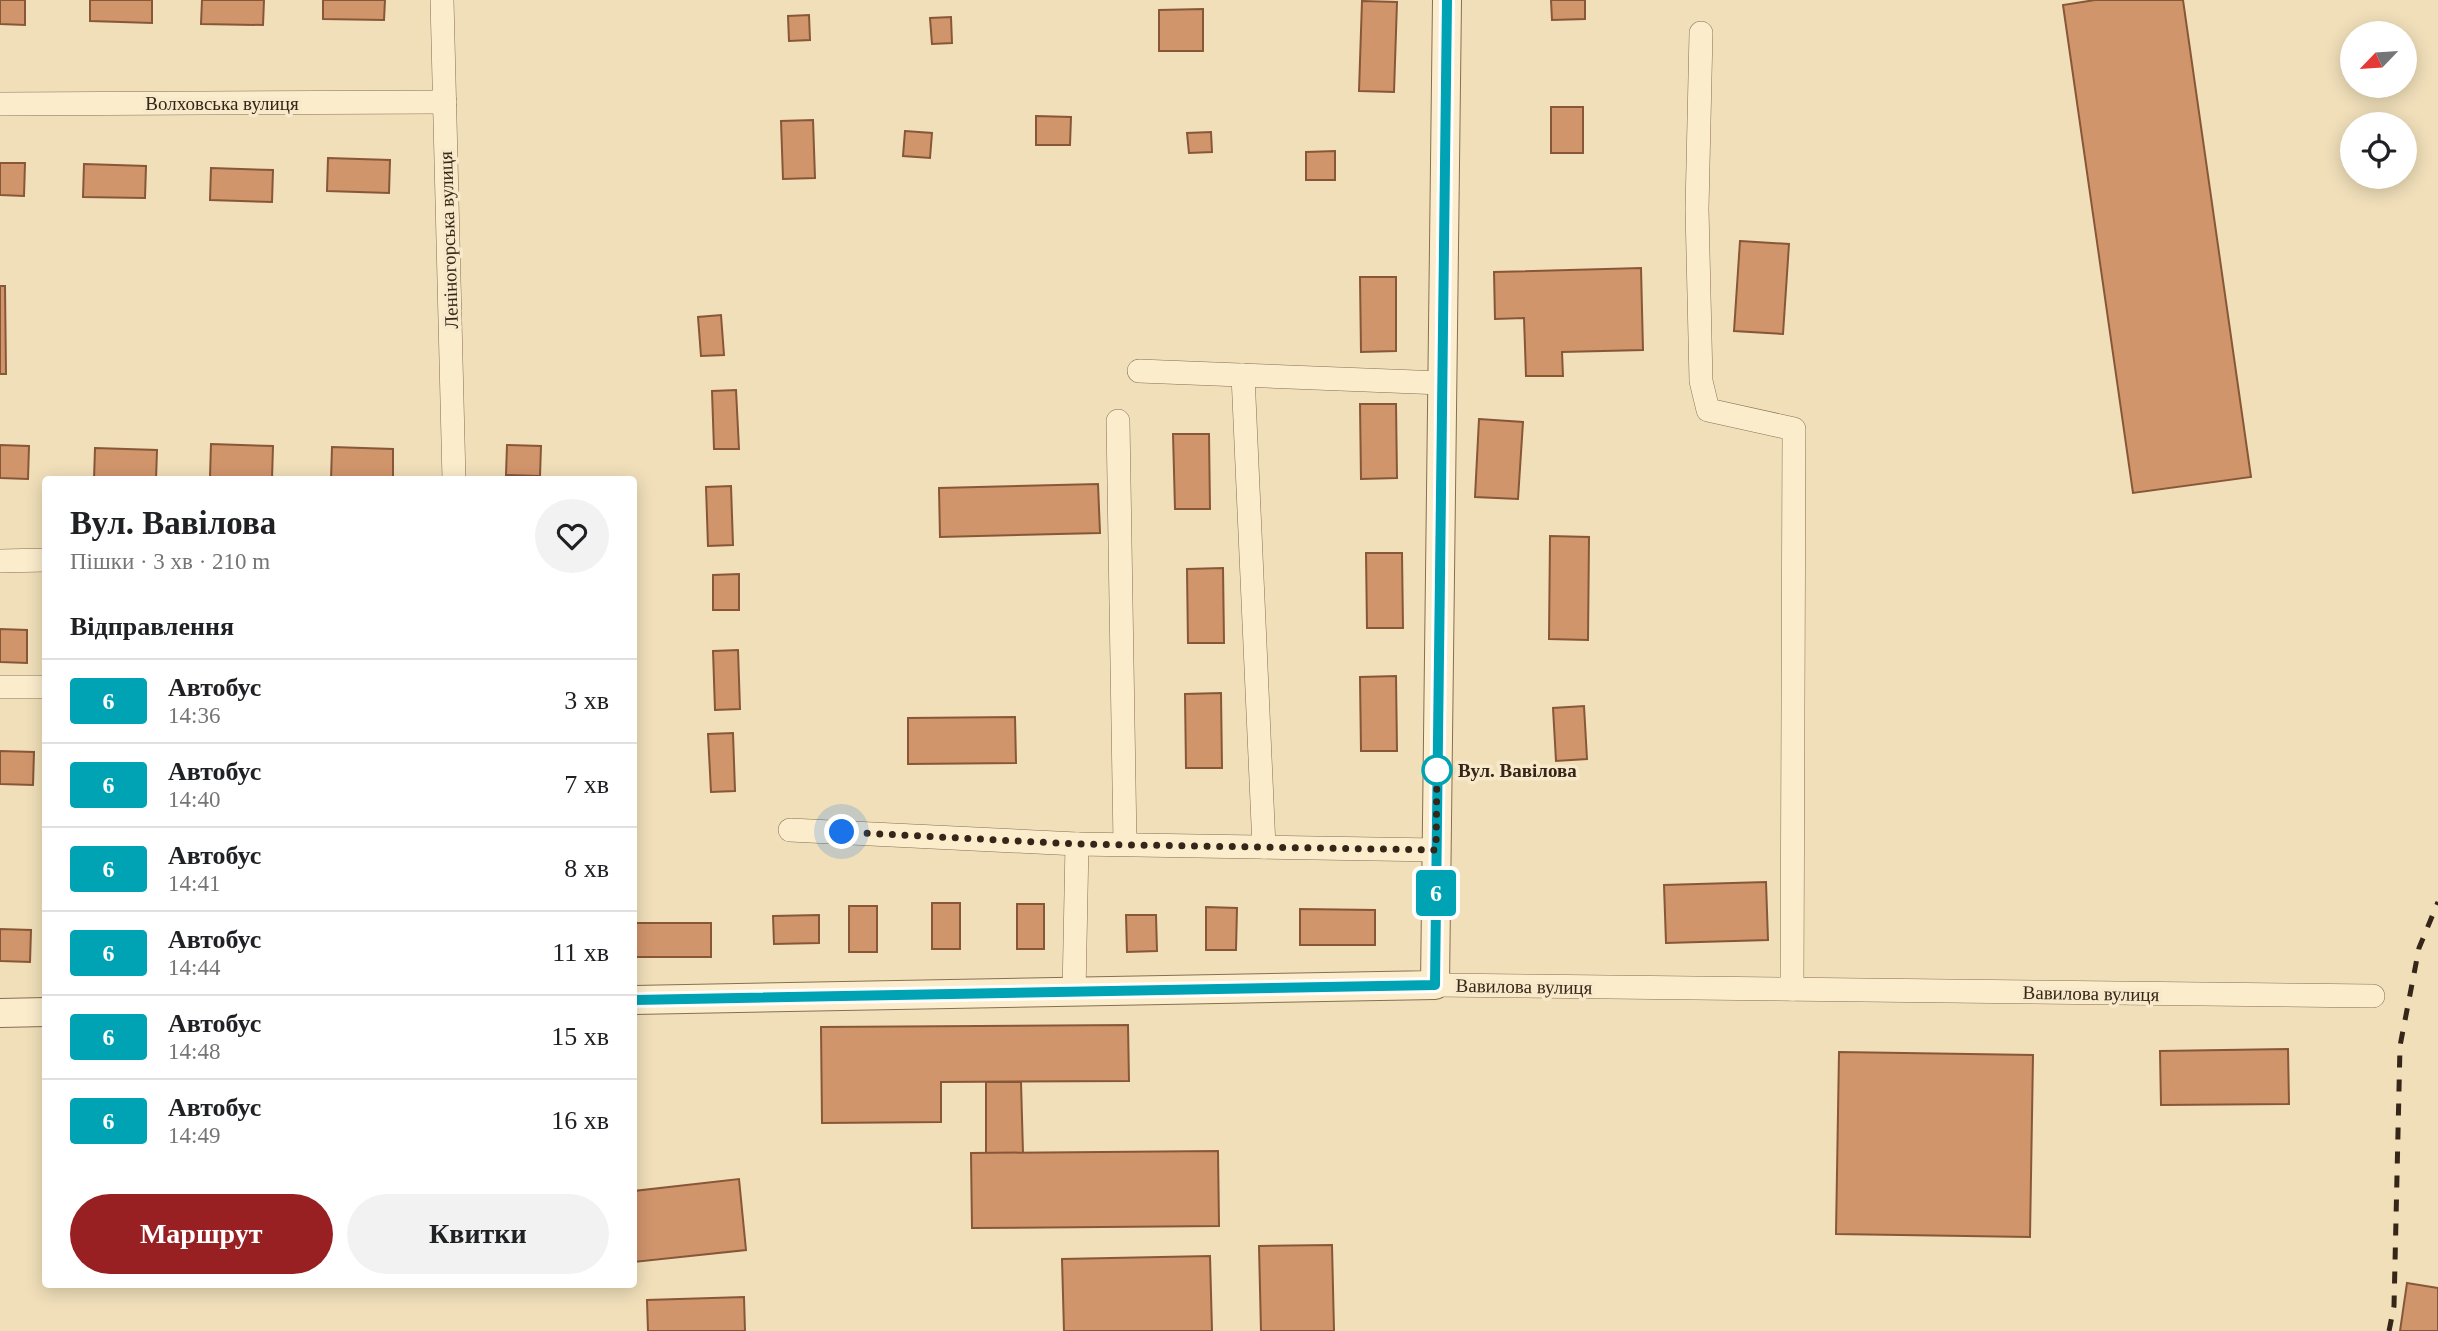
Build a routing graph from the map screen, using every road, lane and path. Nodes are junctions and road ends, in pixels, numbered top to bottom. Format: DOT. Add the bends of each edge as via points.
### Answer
graph roads {
  1 [pos="442,0"];
  2 [pos="1447,0"];
  3 [pos="1701,33"];
  4 [pos="445,102"];
  5 [pos="0,104"];
  6 [pos="1139,371"];
  7 [pos="1243,375"];
  8 [pos="1442,383"];
  9 [pos="1118,421"];
  10 [pos="454,476"];
  11 [pos="42,560"];
  12 [pos="0,561"];
  13 [pos="0,687"];
  14 [pos="42,687"];
  15 [pos="790,830"];
  16 [pos="1076,844"];
  17 [pos="1125,844"];
  18 [pos="1264,847"];
  19 [pos="1436,850"];
  20 [pos="1435,985"];
  21 [pos="1792,989"];
  22 [pos="1074,993"];
  23 [pos="2373,996"];
  24 [pos="637,1000"];
  25 [pos="42,1012"];
  26 [pos="0,1013"];
  1 -- 4 [label="street, Леніногорська вулиця"];
  2 -- 8 [label="street"];
  3 -- 21 [label="street" via="1697,209 1701,381 1708,410 1794,429"];
  4 -- 5 [label="street, Волховська вулиця"];
  4 -- 10 [label="street, Леніногорська вулиця"];
  6 -- 7 [label="street"];
  7 -- 8 [label="street"];
  7 -- 18 [label="street"];
  8 -- 19 [label="street"];
  9 -- 17 [label="street"];
  11 -- 12 [label="street"];
  13 -- 14 [label="street"];
  15 -- 16 [label="street"];
  16 -- 17 [label="street"];
  16 -- 22 [label="street"];
  17 -- 18 [label="street"];
  18 -- 19 [label="street"];
  19 -- 20 [label="street"];
  20 -- 21 [label="street, Вавилова вулиця"];
  20 -- 22 [label="street, Вавилова вулиця"];
  21 -- 23 [label="street, Вавилова вулиця"];
  22 -- 24 [label="street, Вавилова вулиця"];
  25 -- 26 [label="street"];
}
